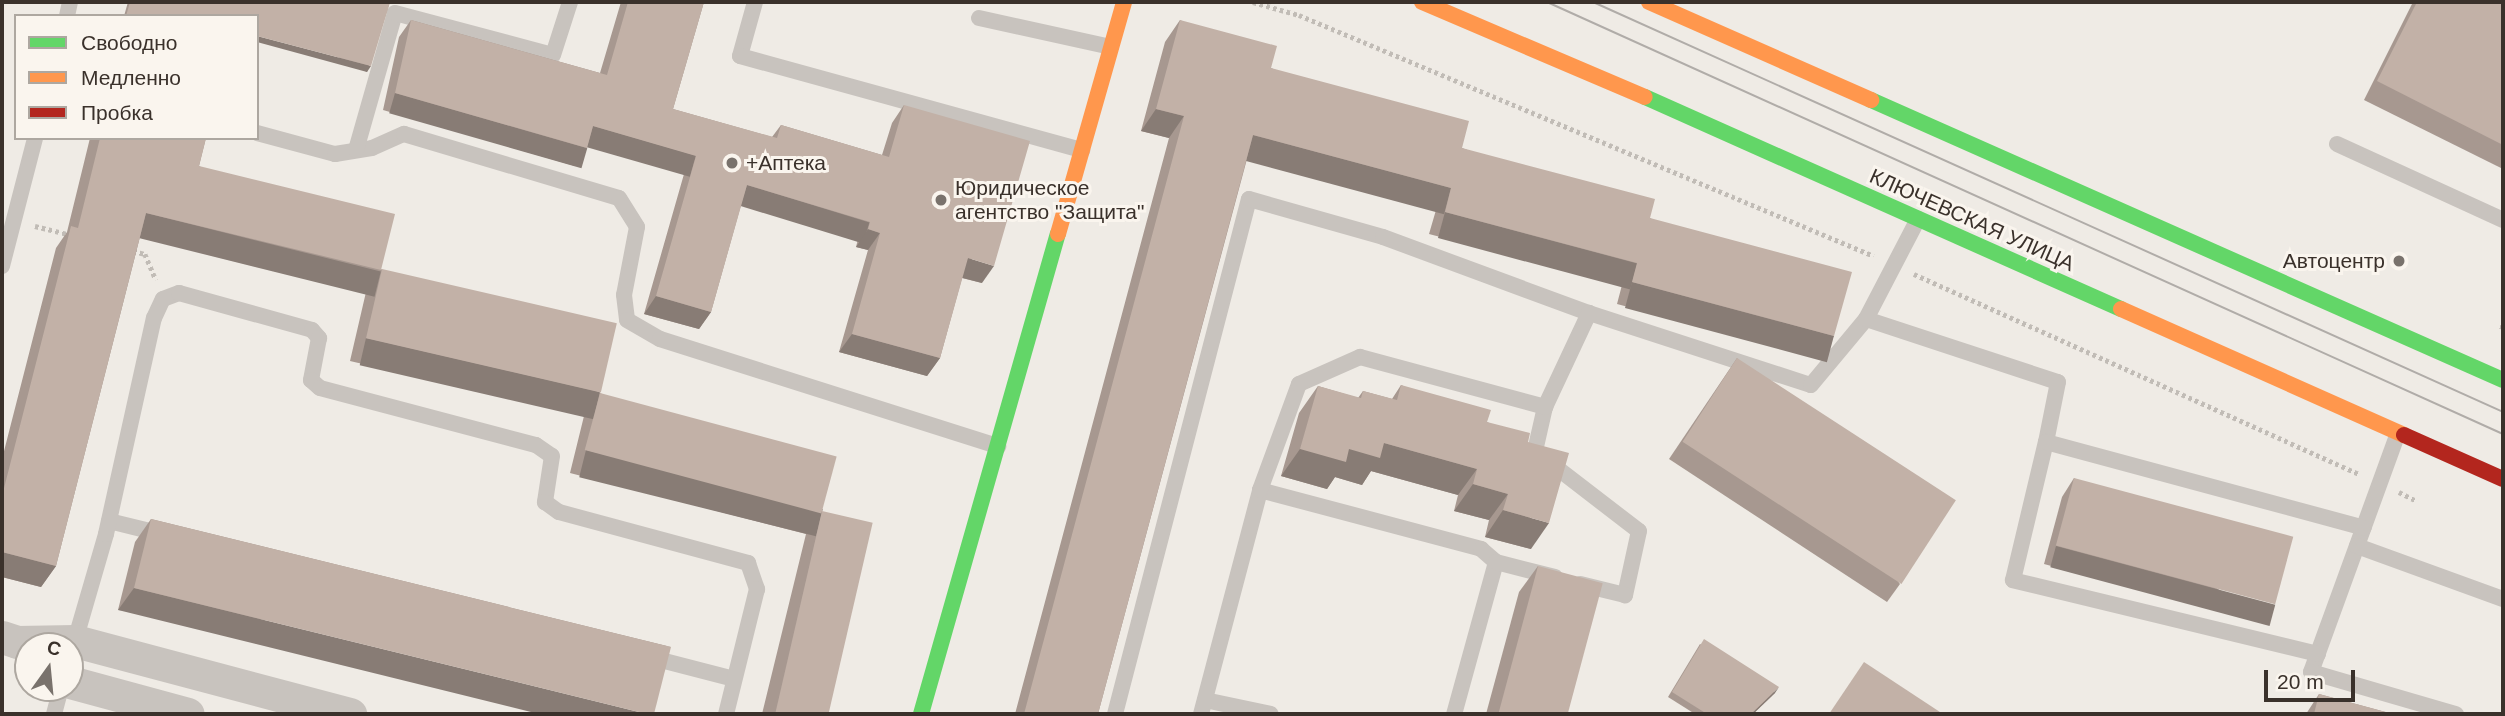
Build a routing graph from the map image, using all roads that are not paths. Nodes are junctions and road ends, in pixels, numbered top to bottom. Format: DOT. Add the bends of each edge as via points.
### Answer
graph roads {
  1 [pos="570,2"];
  2 [pos="755,2"];
  3 [pos="1124,2"];
  4 [pos="1422,2"];
  5 [pos="1649,2"];
  6 [pos="1671,2"];
  7 [pos="979,18"];
  8 [pos="1686,19"];
  9 [pos="1111,47"];
  10 [pos="259,134"];
  11 [pos="34,140"];
  12 [pos="2337,144"];
  13 [pos="356,150"];
  14 [pos="1082,150"];
  15 [pos="1918,219"];
  16 [pos="2503,220"];
  17 [pos="2,267"];
  18 [pos="1589,313"];
  19 [pos="1866,318"];
  20 [pos="2503,380"];
  21 [pos="1545,407"];
  22 [pos="2398,433"];
  23 [pos="2046,442"];
  24 [pos="998,446"];
  25 [pos="2503,479"];
  26 [pos="1260,490"];
  27 [pos="109,521"];
  28 [pos="2364,528"];
  29 [pos="176,538"];
  30 [pos="2357,546"];
  31 [pos="1496,562"];
  32 [pos="2503,599"];
  33 [pos="78,632"];
  34 [pos="84,652"];
  35 [pos="628,652"];
  36 [pos="2318,654"];
  37 [pos="734,679"];
  38 [pos="84,686"];
  39 [pos="1203,707"];
  40 [pos="188,714"];
  41 [pos="350,714"];
  42 [pos="726,714"];
  43 [pos="921,714"];
  44 [pos="1115,714"];
  45 [pos="1271,714"];
  46 [pos="1454,714"];
  47 [pos="2456,714"];
  1 -- 13 [label="lane" via="553,55 395,13"];
  2 -- 14 [label="lane" via="740,56"];
  3 -- 9 [label="main road"];
  4 -- 15 [label="main road, КЛЮЧЕВСКАЯ УЛИЦА" via="1486,19"];
  5 -- 8 [label="main road"];
  6 -- 8 [label="main road"];
  7 -- 9 [label="lane"];
  8 -- 20 [label="main road"];
  9 -- 14 [label="main road"];
  10 -- 13 [label="lane" via="335,154"];
  11 -- 17 [label="lane"];
  12 -- 16 [label="lane"];
  13 -- 24 [label="lane" via="404,134 619,198 638,227 624,295 628,320 660,339"];
  14 -- 24 [label="main road"];
  15 -- 19 [label="lane"];
  15 -- 22 [label="main road, КЛЮЧЕВСКАЯ УЛИЦА"];
  18 -- 19 [label="lane" via="1811,385"];
  18 -- 21 [label="lane"];
  18 -- 44 [label="lane" via="1383,237 1249,199"];
  19 -- 23 [label="lane" via="2059,382"];
  21 -- 26 [label="lane" via="1360,357 1299,384"];
  21 -- 31 [label="lane" via="1535,451 1639,531 1625,595"];
  22 -- 25 [label="main road, КЛЮЧЕВСКАЯ УЛИЦА"];
  22 -- 28 [label="lane"];
  23 -- 28 [label="lane"];
  23 -- 36 [label="lane" via="2013,580"];
  24 -- 43 [label="main road"];
  26 -- 31 [label="lane" via="1481,549"];
  26 -- 39 [label="lane"];
  27 -- 29 [label="lane"];
  27 -- 33 [label="lane"];
  27 -- 37 [label="lane" via="154,318 163,299 179,293 312,330 319,338 311,380 320,388 536,444 552,456 545,502 559,512 748,562 757,589"];
  28 -- 30 [label="lane"];
  30 -- 32 [label="lane"];
  30 -- 36 [label="lane"];
  31 -- 46 [label="lane"];
  34 -- 41 [label="street"];
  35 -- 37 [label="lane"];
  36 -- 47 [label="lane" via="2311,672"];
  37 -- 42 [label="lane"];
  38 -- 40 [label="street"];
  39 -- 45 [label="lane"];
}
